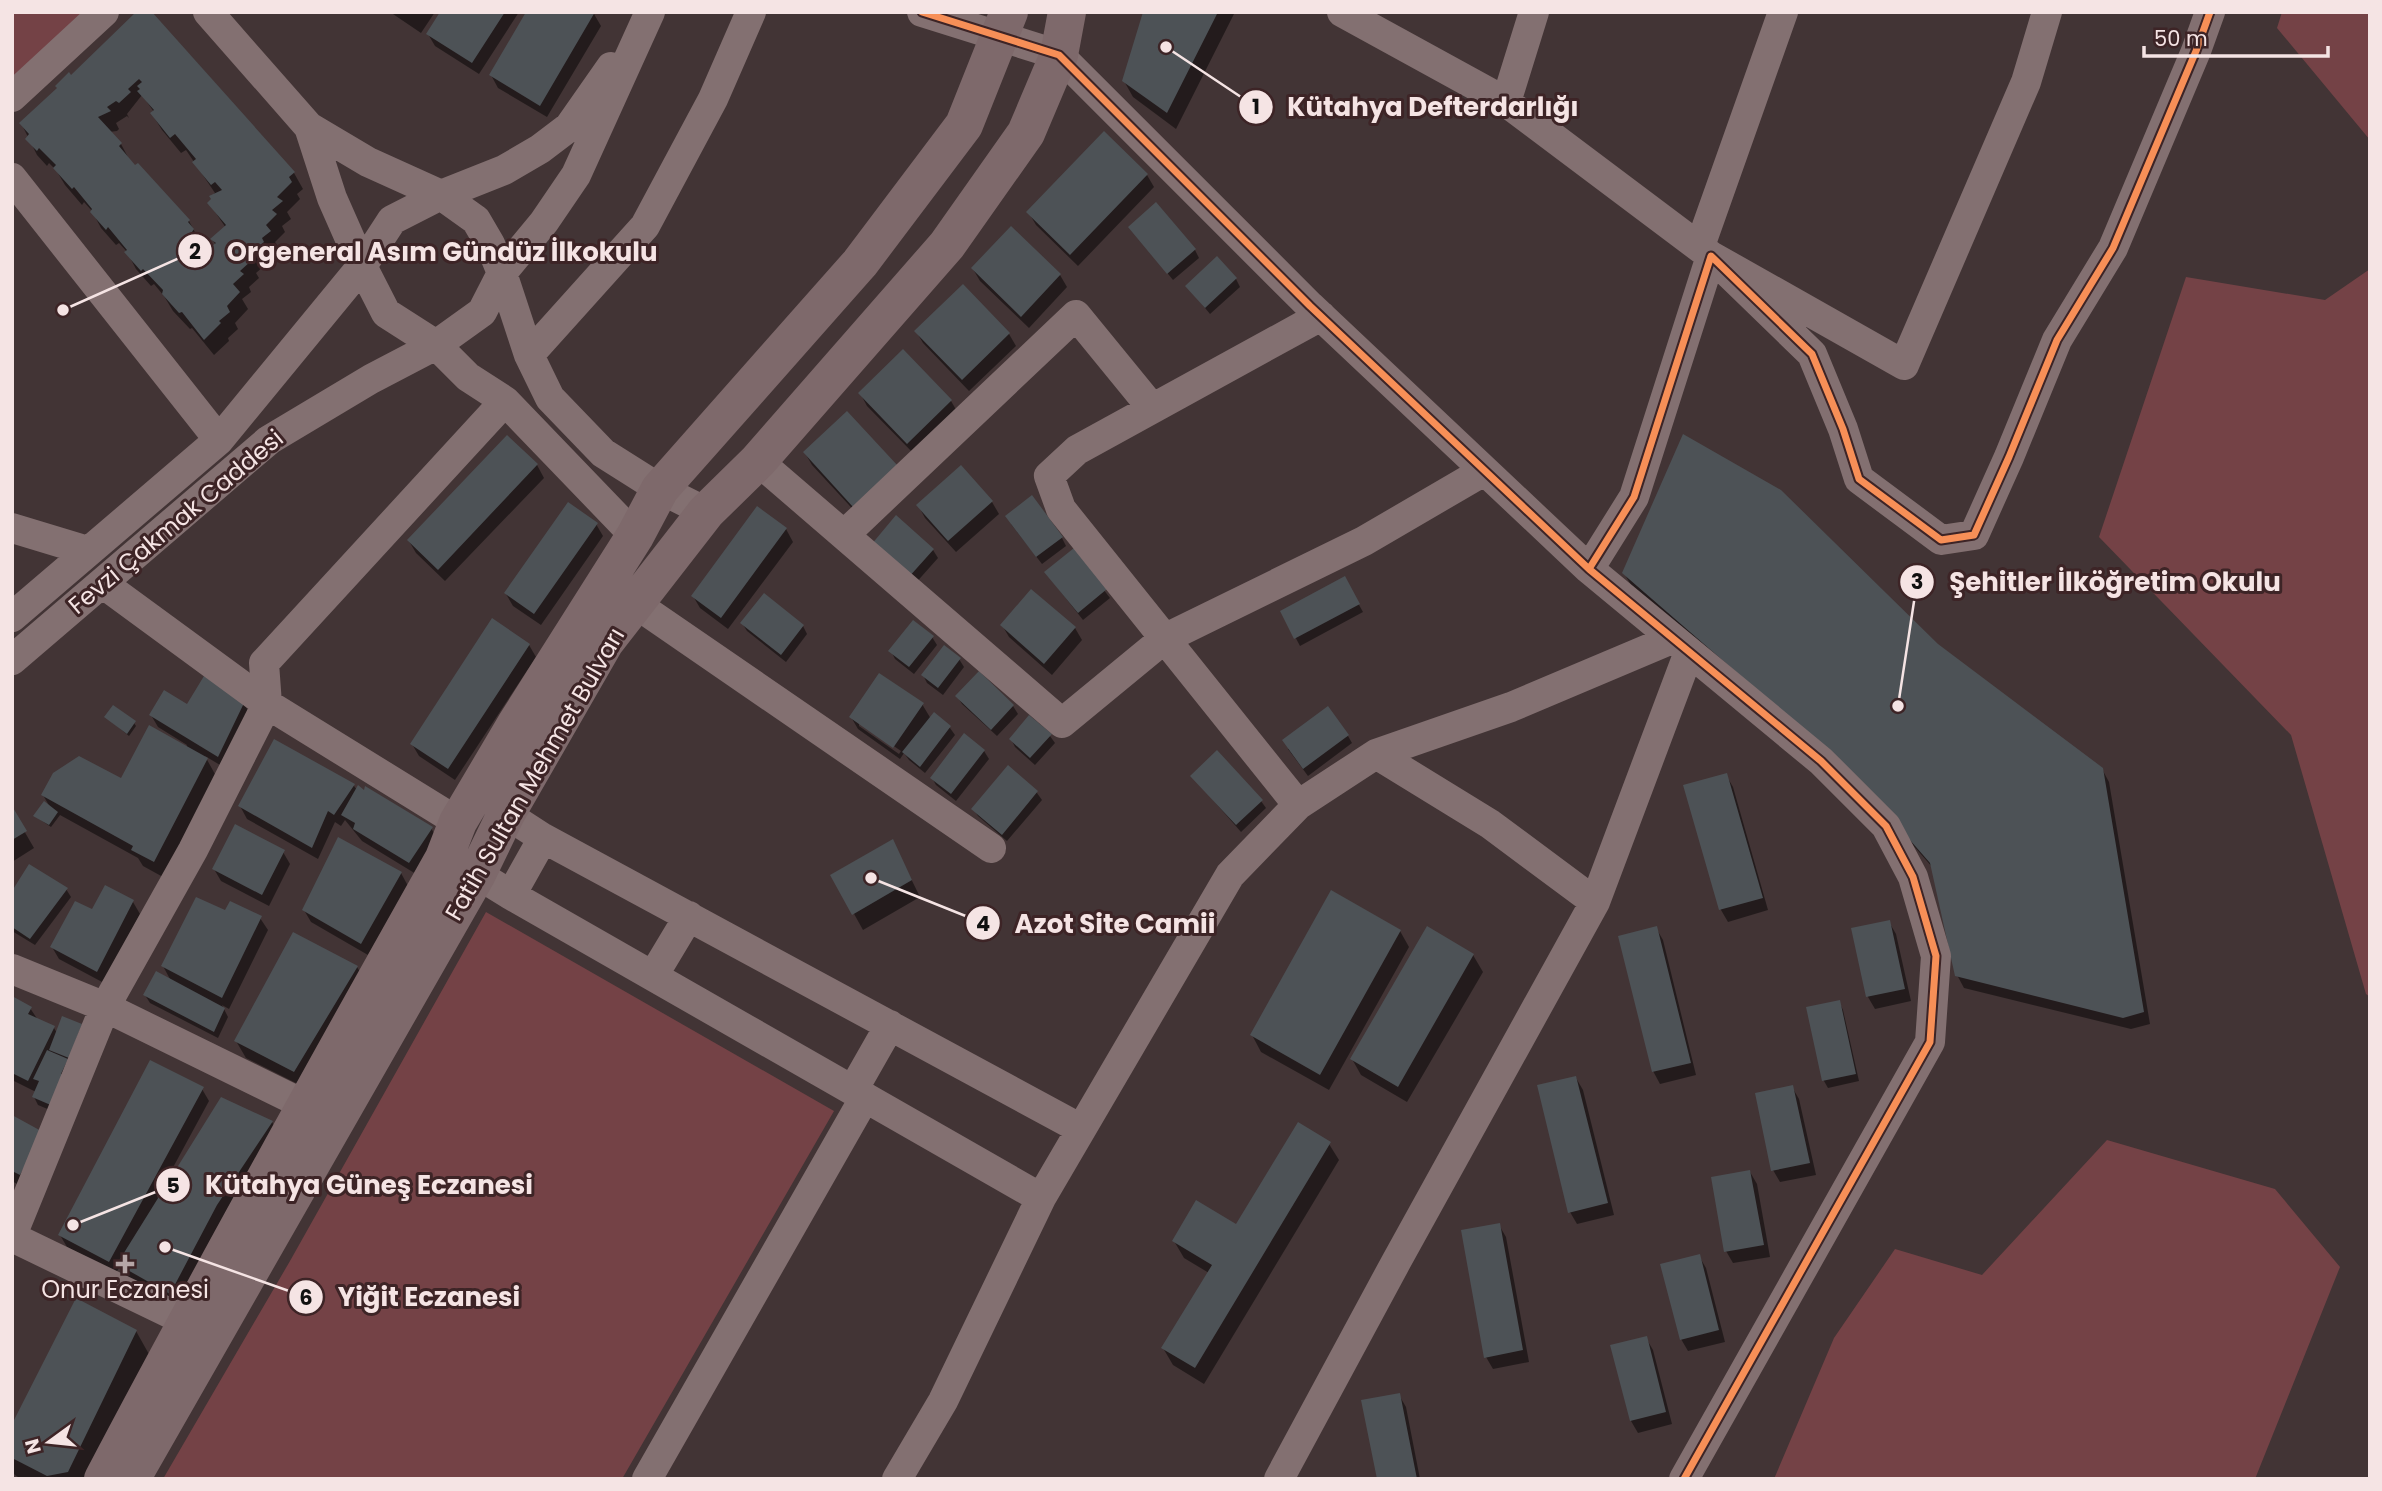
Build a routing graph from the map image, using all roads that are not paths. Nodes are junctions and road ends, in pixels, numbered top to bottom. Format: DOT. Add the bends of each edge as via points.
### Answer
graph roads {
  1 [pos="104,12"];
  2 [pos="208,12"];
  3 [pos="650,12"];
  4 [pos="751,12"];
  5 [pos="922,12"];
  6 [pos="1067,12"];
  7 [pos="1342,12"];
  8 [pos="1534,12"];
  9 [pos="1783,12"];
  10 [pos="2047,12"];
  11 [pos="2210,12"];
  12 [pos="1004,25"];
  13 [pos="1059,55"];
  14 [pos="12,97"];
  15 [pos="1506,102"];
  16 [pos="309,127"];
  17 [pos="12,178"];
  18 [pos="441,195"];
  19 [pos="1706,251"];
  20 [pos="362,266"];
  21 [pos="502,273"];
  22 [pos="1321,316"];
  23 [pos="436,345"];
  24 [pos="529,355"];
  25 [pos="505,401"];
  26 [pos="1152,408"];
  27 [pos="219,440"];
  28 [pos="758,461"];
  29 [pos="1484,471"];
  30 [pos="660,489"];
  31 [pos="706,512"];
  32 [pos="12,528"];
  33 [pos="844,535"];
  34 [pos="635,536"];
  35 [pos="88,551"];
  36 [pos="1589,569"];
  37 [pos="102,583"];
  38 [pos="636,604"];
  39 [pos="12,617"];
  40 [pos="1164,639"];
  41 [pos="1680,646"];
  42 [pos="12,660"];
  43 [pos="267,704"];
  44 [pos="1376,754"];
  45 [pos="1298,805"];
  46 [pos="480,810"];
  47 [pos="543,838"];
  48 [pos="991,848"];
  49 [pos="461,866"];
  50 [pos="511,895"];
  51 [pos="1595,902"];
  52 [pos="689,916"];
  53 [pos="12,969"];
  54 [pos="653,976"];
  55 [pos="105,1007"];
  56 [pos="890,1025"];
  57 [pos="859,1094"];
  58 [pos="304,1105"];
  59 [pos="1081,1129"];
  60 [pos="1041,1198"];
  61 [pos="15,1224"];
  62 [pos="186,1321"];
  63 [pos="103,1479"];
  64 [pos="131,1479"];
  65 [pos="647,1479"];
  66 [pos="897,1479"];
  67 [pos="1279,1479"];
  68 [pos="1684,1479"];
  1 -- 14 [label="street"];
  2 -- 16 [label="street"];
  3 -- 18 [label="street, Fevzi Çakmak Caddesi" via="569,127 503,170"];
  3 -- 21 [label="street, Fevzi Çakmak Caddesi" via="576,175"];
  4 -- 24 [label="street" via="713,99 645,226"];
  5 -- 12 [label="street"];
  6 -- 13 [label="main road, Fatih Sultan Mehmet Bulvarı"];
  7 -- 15 [label="street"];
  8 -- 15 [label="street"];
  9 -- 19 [label="street"];
  10 -- 19 [label="street" via="2026,82 1904,365"];
  11 -- 19 [label="street" via="2113,248 2057,340 1974,535 1941,540 1858,479 1812,354"];
  12 -- 13 [label="street"];
  12 -- 30 [label="main road, Fatih Sultan Mehmet Bulvarı" via="964,125 860,263"];
  13 -- 22 [label="street"];
  13 -- 28 [label="main road, Fatih Sultan Mehmet Bulvarı" via="1027,133 947,245"];
  15 -- 19 [label="street"];
  16 -- 18 [label="street" via="368,162"];
  16 -- 20 [label="street" via="332,198"];
  17 -- 27 [label="street"];
  18 -- 20 [label="street, Fevzi Çakmak Caddesi" via="392,220"];
  18 -- 21 [label="street" via="476,220"];
  19 -- 36 [label="street" via="1634,497"];
  20 -- 23 [label="street" via="386,313"];
  20 -- 27 [label="street, Fevzi Çakmak Caddesi"];
  21 -- 23 [label="street, Fevzi Çakmak Caddesi" via="482,312"];
  21 -- 24 [label="street"];
  22 -- 26 [label="street"];
  22 -- 29 [label="street"];
  23 -- 25 [label="street" via="468,377"];
  23 -- 37 [label="street, Fevzi Çakmak Caddesi" via="269,440"];
  24 -- 30 [label="street" via="550,398 594,444"];
  25 -- 34 [label="street"];
  25 -- 43 [label="street" via="264,663"];
  26 -- 33 [label="street" via="1076,315"];
  26 -- 40 [label="street" via="1077,450 1049,476 1061,509"];
  27 -- 35 [label="street, Fevzi Çakmak Caddesi"];
  28 -- 31 [label="main road, Fatih Sultan Mehmet Bulvarı"];
  28 -- 33 [label="street"];
  29 -- 36 [label="street"];
  29 -- 40 [label="street" via="1364,541"];
  30 -- 31 [label="street"];
  30 -- 34 [label="main road, Fatih Sultan Mehmet Bulvarı"];
  31 -- 38 [label="main road, Fatih Sultan Mehmet Bulvarı"];
  32 -- 35 [label="street"];
  33 -- 40 [label="street" via="1062,723"];
  34 -- 46 [label="main road, Fatih Sultan Mehmet Bulvarı" via="516,723"];
  35 -- 39 [label="street, Fevzi Çakmak Caddesi"];
  36 -- 41 [label="street"];
  37 -- 42 [label="street, Fevzi Çakmak Caddesi"];
  37 -- 43 [label="street"];
  38 -- 46 [label="main road, Fatih Sultan Mehmet Bulvarı"];
  38 -- 48 [label="street"];
  40 -- 45 [label="street"];
  41 -- 44 [label="street"];
  41 -- 51 [label="street"];
  41 -- 68 [label="street" via="1821,761 1886,826 1913,877 1936,956 1930,1042"];
  43 -- 46 [label="street"];
  43 -- 55 [label="street"];
  44 -- 45 [label="street"];
  44 -- 51 [label="street" via="1490,824"];
  45 -- 59 [label="street" via="1230,875"];
  46 -- 47 [label="street"];
  46 -- 49 [label="main road, Fatih Sultan Mehmet Bulvarı"];
  47 -- 50 [label="street"];
  47 -- 52 [label="street"];
  49 -- 50 [label="street"];
  49 -- 58 [label="main road, Fatih Sultan Mehmet Bulvarı"];
  49 -- 64 [label="main road, Fatih Sultan Mehmet Bulvarı"];
  50 -- 54 [label="street"];
  51 -- 67 [label="street"];
  52 -- 54 [label="street"];
  52 -- 56 [label="street"];
  53 -- 55 [label="street"];
  54 -- 57 [label="street"];
  55 -- 58 [label="street"];
  55 -- 61 [label="street"];
  56 -- 57 [label="street"];
  56 -- 59 [label="street"];
  57 -- 60 [label="street"];
  57 -- 65 [label="street"];
  58 -- 62 [label="main road, Fatih Sultan Mehmet Bulvarı"];
  59 -- 60 [label="street"];
  60 -- 66 [label="street" via="943,1401"];
  61 -- 62 [label="street"];
  62 -- 63 [label="main road, Fatih Sultan Mehmet Bulvarı"];
}
